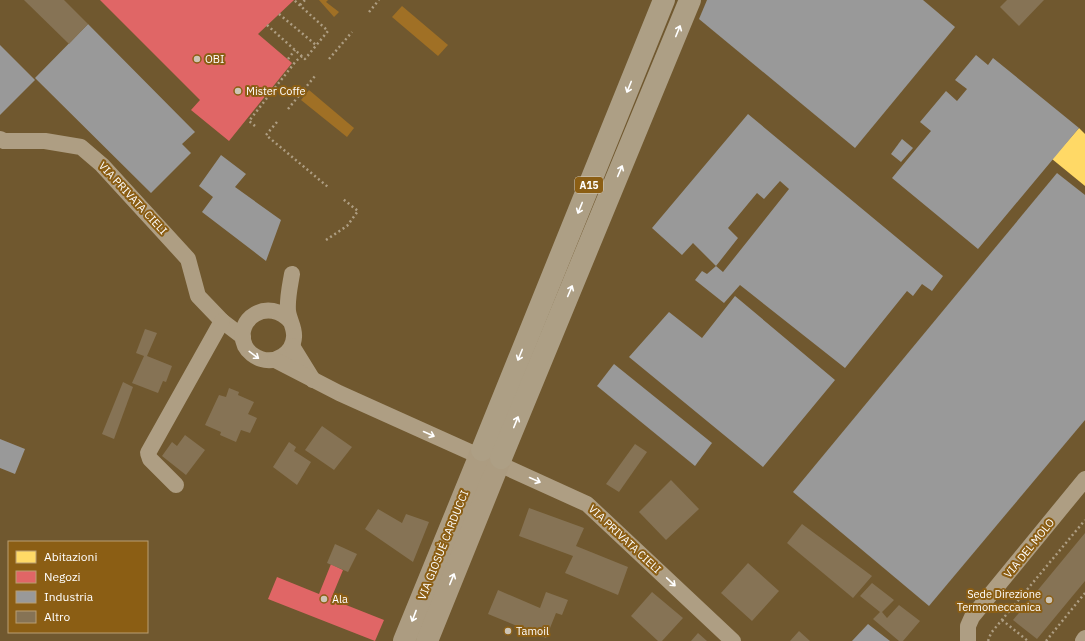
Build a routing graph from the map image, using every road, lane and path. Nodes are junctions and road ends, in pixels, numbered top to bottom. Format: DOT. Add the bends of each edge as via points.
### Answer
graph roads {
  1 [pos="294,0"];
  2 [pos="305,0"];
  3 [pos="379,0"];
  4 [pos="664,0"];
  5 [pos="690,0"];
  6 [pos="300,5"];
  7 [pos="369,12"];
  8 [pos="278,14"];
  9 [pos="267,25"];
  10 [pos="352,32"];
  11 [pos="316,45"];
  12 [pos="295,50"];
  13 [pos="302,56"];
  14 [pos="288,59"];
  15 [pos="329,59"];
  16 [pos="315,76"];
  17 [pos="288,109"];
  18 [pos="277,122"];
  19 [pos="255,126"];
  20 [pos="0,139"];
  21 [pos="328,187"];
  22 [pos="343,199"];
  23 [pos="326,240"];
  24 [pos="270,310"];
  25 [pos="251,318"];
  26 [pos="222,321"];
  27 [pos="291,322"];
  28 [pos="243,337"];
  29 [pos="292,346"];
  30 [pos="275,360"];
  31 [pos="313,380"];
  32 [pos="480,453"];
  33 [pos="500,461"];
  34 [pos="1085,479"];
  35 [pos="176,485"];
  36 [pos="1085,520"];
  37 [pos="1085,593"];
  38 [pos="1002,620"];
  39 [pos="1085,638"];
  40 [pos="404,641"];
  41 [pos="427,641"];
  42 [pos="733,641"];
  43 [pos="968,641"];
  44 [pos="988,641"];
  45 [pos="1028,641"];
  46 [pos="1046,641"];
  47 [pos="1083,641"];
  1 -- 6 [label="path"];
  2 -- 6 [label="path"];
  3 -- 7 [label="path"];
  4 -- 32 [label="highway, A15, one-way"];
  33 -- 5 [label="highway, A15, one-way"];
  6 -- 11 [label="path" via="328,31"];
  8 -- 11 [label="path"];
  9 -- 12 [label="path"];
  10 -- 15 [label="path"];
  11 -- 13 [label="path" via="305,59"];
  12 -- 13 [label="path"];
  12 -- 14 [label="path"];
  13 -- 19 [label="path" via="249,121"];
  16 -- 17 [label="path"];
  18 -- 21 [label="path" via="266,135"];
  20 -- 26 [label="street, VIA PRIVATA CIELI" via="45,141 81,147 102,165 188,259 198,296"];
  22 -- 23 [label="path" via="358,211 347,226"];
  24 -- 25 [label="street" via="262,311"];
  24 -- 27 [label="street" via="285,315"];
  24 -- 27 [label="street" via="292,274 288,298"];
  25 -- 26 [label="street"];
  25 -- 28 [label="street" via="244,328"];
  26 -- 28 [label="street, VIA PRIVATA CIELI"];
  26 -- 35 [label="street" via="148,453 150,459"];
  27 -- 29 [label="street" via="294,334"];
  28 -- 30 [label="street, one-way" via="245,345 257,358"];
  29 -- 30 [label="street"];
  29 -- 31 [label="street"];
  30 -- 31 [label="street"];
  31 -- 32 [label="street, one-way" via="394,418"];
  32 -- 40 [label="main road, VIA GIOSUÈ CARDUCCI, one-way"];
  41 -- 33 [label="main road, VIA GIOSUÈ CARDUCCI, one-way"];
  33 -- 42 [label="street, VIA PRIVATA CIELI, one-way" via="587,504"];
  34 -- 43 [label="street, VIA DEL MOLO" via="972,617 968,626"];
  36 -- 38 [label="path"];
  37 -- 46 [label="path"];
  38 -- 44 [label="path"];
  38 -- 45 [label="path"];
  39 -- 47 [label="street"];
}
